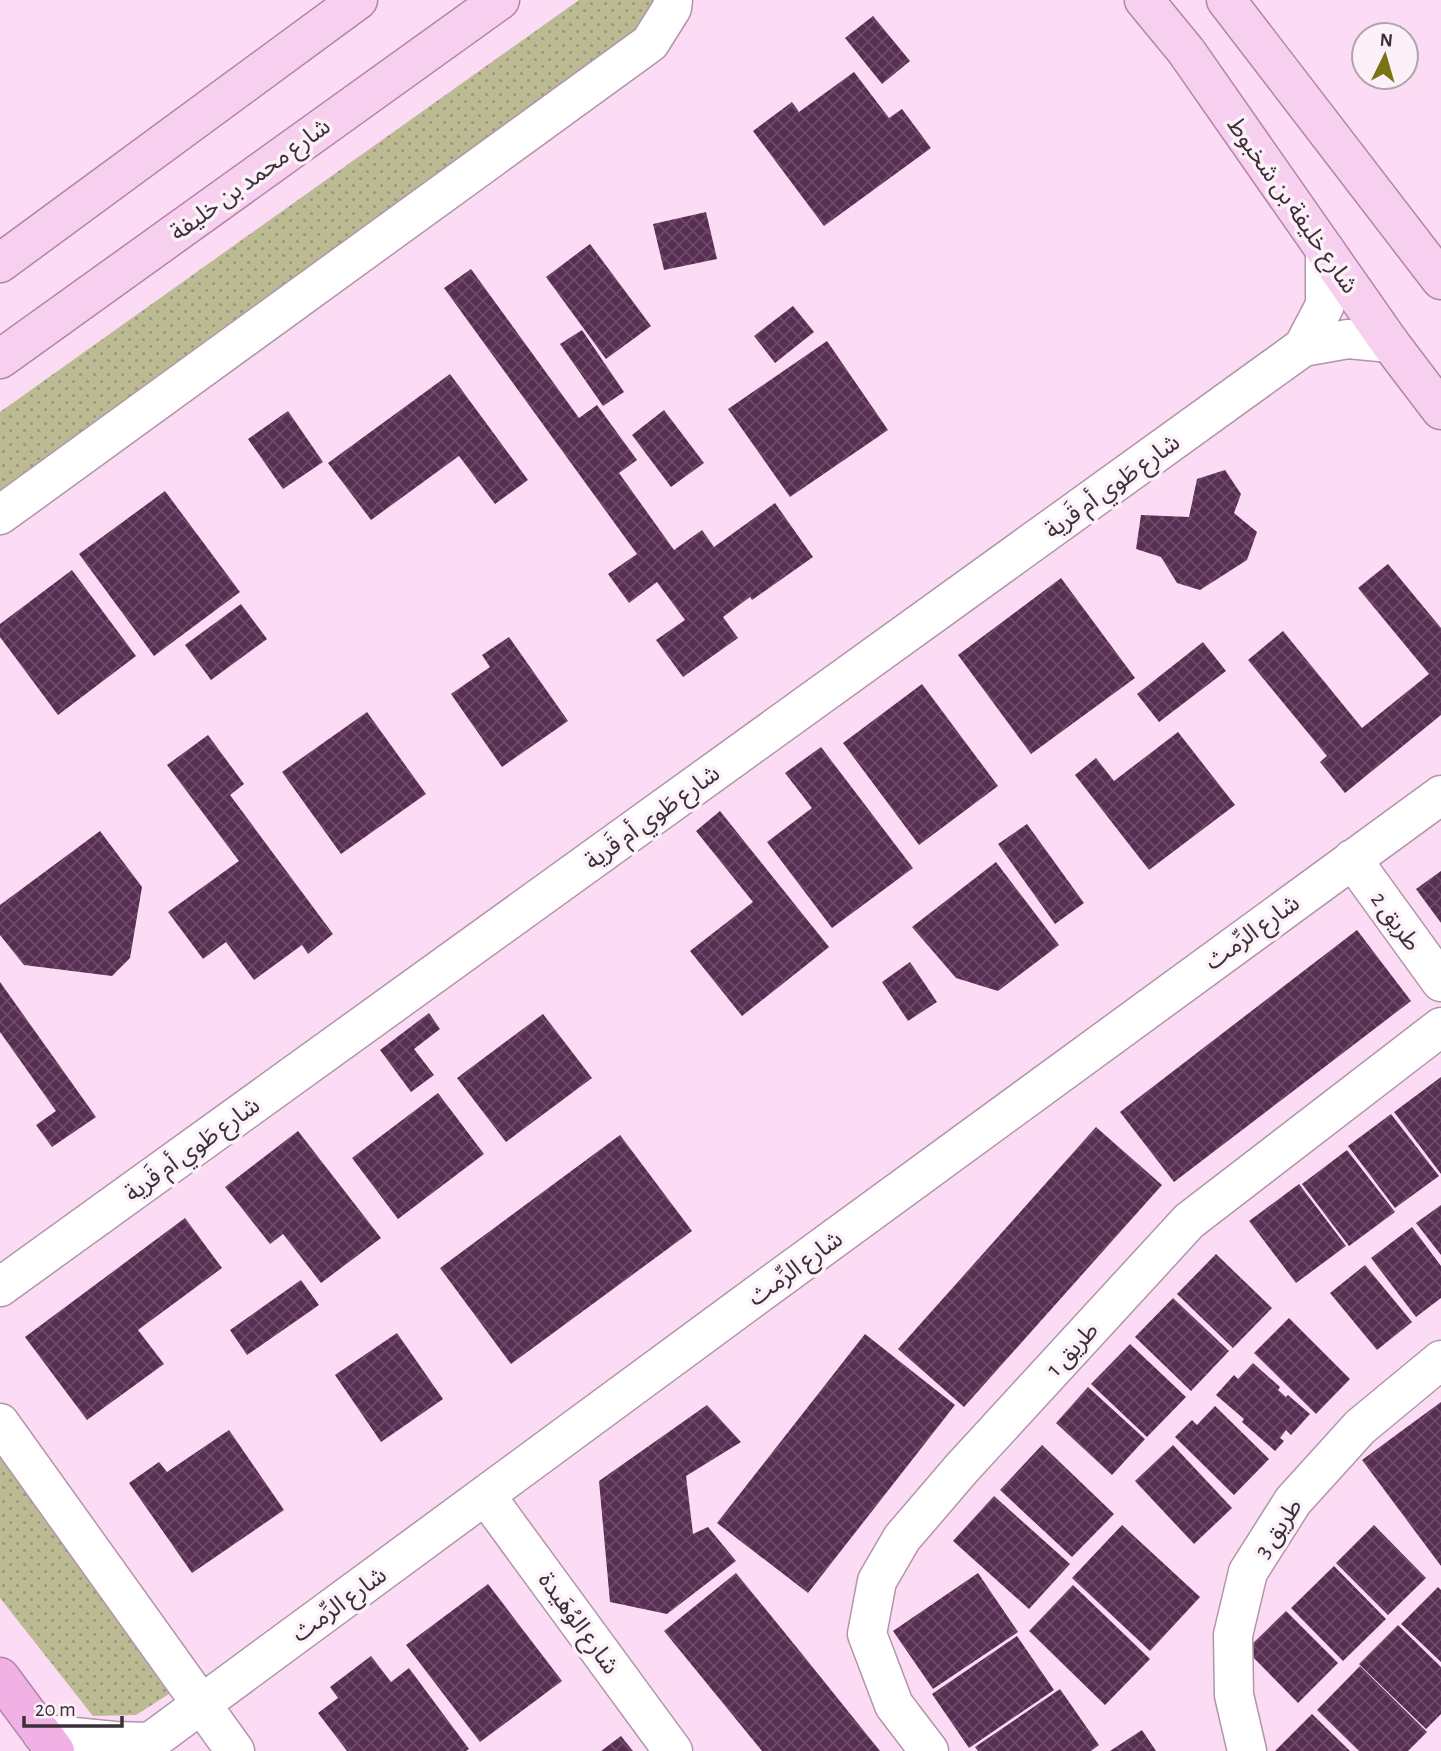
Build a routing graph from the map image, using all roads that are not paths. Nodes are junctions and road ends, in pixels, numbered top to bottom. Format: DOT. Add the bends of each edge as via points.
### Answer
graph roads {
  1 [pos="358,0"];
  2 [pos="500,0"];
  3 [pos="673,0"];
  4 [pos="1144,0"];
  5 [pos="1227,0"];
  6 [pos="1325,250"];
  7 [pos="0,263"];
  8 [pos="1441,280"];
  9 [pos="1390,343"];
  10 [pos="1303,347"];
  11 [pos="0,359"];
  12 [pos="1441,410"];
  13 [pos="0,516"];
  14 [pos="1441,795"];
  15 [pos="1352,859"];
  16 [pos="1441,982"];
  17 [pos="1441,1027"];
  18 [pos="0,1287"];
  19 [pos="1441,1360"];
  20 [pos="0,1423"];
  21 [pos="486,1496"];
  22 [pos="0,1677"];
  23 [pos="202,1705"];
  24 [pos="49,1743"];
  25 [pos="150,1747"];
  26 [pos="235,1751"];
  27 [pos="673,1751"];
  28 [pos="929,1751"];
  29 [pos="1247,1751"];
  1 -- 7 [label="main road"];
  2 -- 11 [label="main road, شارع محمد بن خليفة"];
  3 -- 13 [label="street" via="650,43"];
  4 -- 6 [label="main road, شارع خليفة بن شخبوط" via="1186,51"];
  5 -- 8 [label="main road"];
  6 -- 9 [label="main road, شارع خليفة بن شخبوط"];
  6 -- 10 [label="street, شارع طَوي أم قَرية" via="1325,305"];
  9 -- 10 [label="street, شارع طَوي أم قَرية" via="1348,339"];
  9 -- 12 [label="main road, شارع خليفة بن شخبوط"];
  10 -- 18 [label="street, شارع طَوي أم قَرية"];
  14 -- 15 [label="street, شارع الرِّمث"];
  15 -- 16 [label="street, طريق 2"];
  15 -- 21 [label="street, شارع الرِّمث"];
  17 -- 28 [label="street, طريق 1" via="1189,1221 902,1538 877,1581 867,1634 894,1705"];
  19 -- 29 [label="street, طريق 3" via="1360,1427 1293,1501 1248,1572 1233,1635 1234,1695"];
  20 -- 23 [label="street"];
  21 -- 23 [label="street, شارع الرِّمث"];
  21 -- 27 [label="street, شارع الوُهَيدة"];
  22 -- 24 [label="highway"];
  23 -- 25 [label="street, شارع الرِّمث"];
  23 -- 26 [label="street"];
  24 -- 25 [label="street, شارع الرِّمث" via="115,1741"];
}
